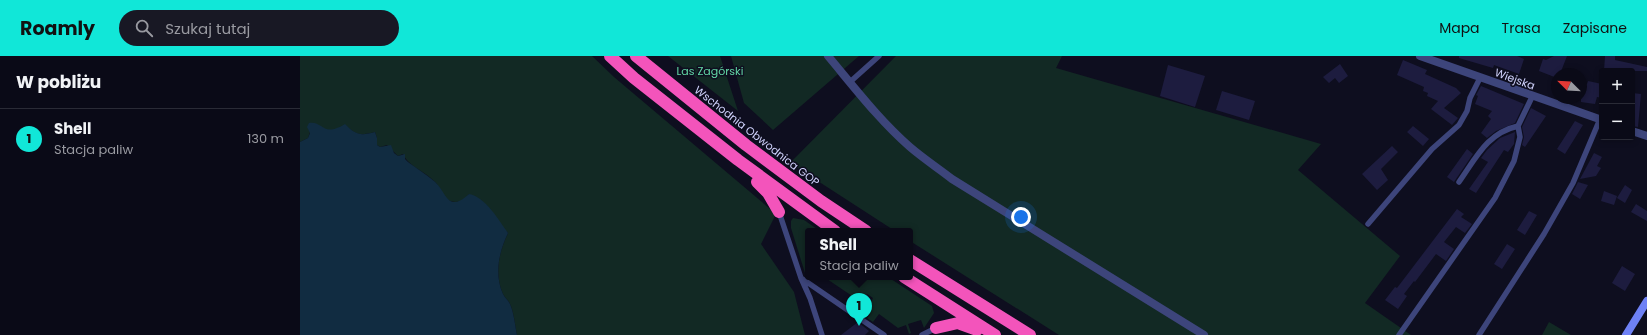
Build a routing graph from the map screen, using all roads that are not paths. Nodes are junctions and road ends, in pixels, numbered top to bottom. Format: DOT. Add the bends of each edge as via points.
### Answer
graph roads {
  1 [pos="610,56"];
  2 [pos="636,56"];
  3 [pos="828,56"];
  4 [pos="879,56"];
  5 [pos="1420,56"];
  6 [pos="1480,78"];
  7 [pos="850,82"];
  8 [pos="1532,97"];
  9 [pos="1599,119"];
  10 [pos="1599,124"];
  11 [pos="1518,126"];
  12 [pos="1635,132"];
  13 [pos="1647,136"];
  14 [pos="738,160"];
  15 [pos="1459,182"];
  16 [pos="779,212"];
  17 [pos="1368,224"];
  18 [pos="831,228"];
  19 [pos="862,228"];
  20 [pos="913,262"];
  21 [pos="801,278"];
  22 [pos="909,280"];
  23 [pos="1647,301"];
  24 [pos="934,331"];
  25 [pos="822,335"];
  26 [pos="884,335"];
  27 [pos="922,335"];
  28 [pos="990,335"];
  29 [pos="995,335"];
  30 [pos="1030,335"];
  31 [pos="1204,335"];
  32 [pos="1400,335"];
  33 [pos="1479,335"];
  34 [pos="1626,335"];
  1 -- 14 [label="highway"];
  2 -- 19 [label="highway, Wschodnia Obwodnica GOP" via="746,145"];
  3 -- 7 [label="street"];
  4 -- 7 [label="lane"];
  5 -- 6 [label="street, Wiejska"];
  6 -- 8 [label="street, Wiejska"];
  6 -- 17 [label="lane" via="1459,125 1432,149"];
  7 -- 31 [label="street" via="910,147 952,178"];
  8 -- 9 [label="street, Wiejska"];
  8 -- 11 [label="lane"];
  10 -- 33 [label="lane" via="1573,183 1544,234"];
  11 -- 15 [label="lane" via="1495,134 1488,140"];
  11 -- 32 [label="lane" via="1520,137 1514,161 1495,198"];
  12 -- 13 [label="street"];
  14 -- 16 [label="highway" via="768,193"];
  14 -- 18 [label="highway"];
  16 -- 21 [label="lane"];
  20 -- 30 [label="highway"];
  21 -- 25 [label="lane"];
  21 -- 26 [label="lane"];
  22 -- 29 [label="highway"];
  23 -- 34 [label="street"];
  24 -- 27 [label="lane"];
  24 -- 28 [label="highway" via="958,323"];
}
